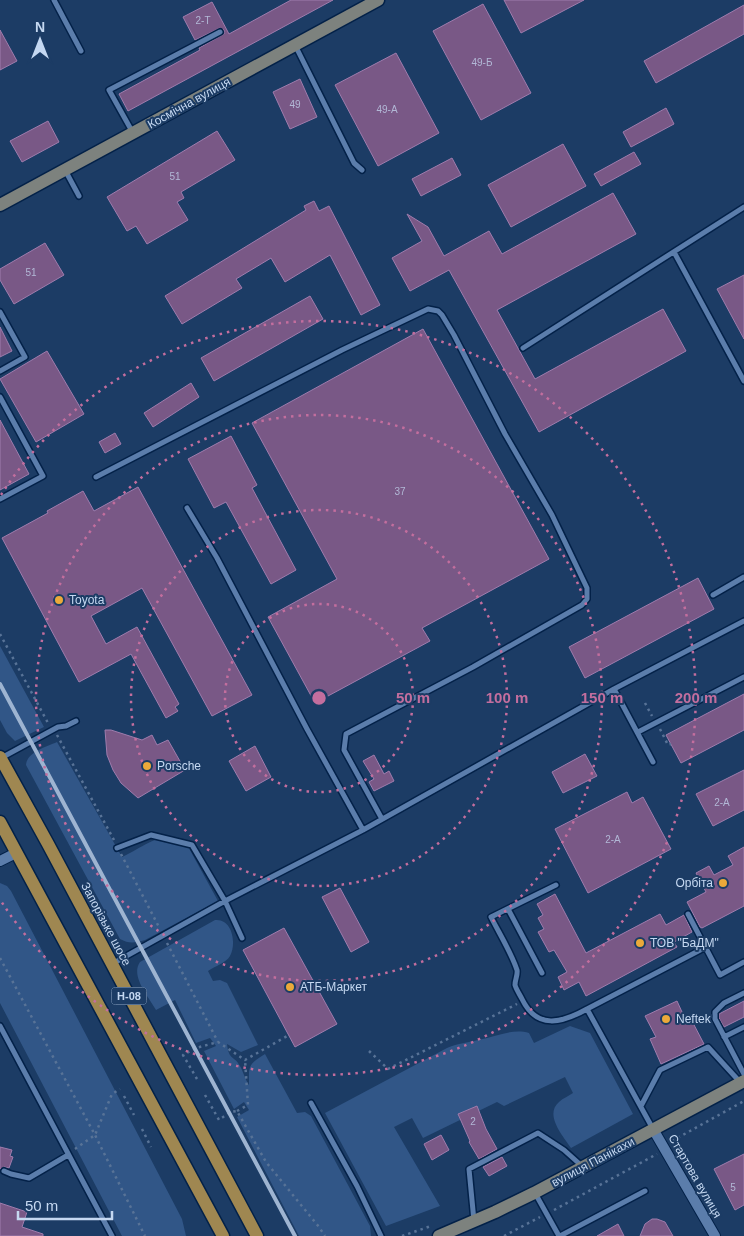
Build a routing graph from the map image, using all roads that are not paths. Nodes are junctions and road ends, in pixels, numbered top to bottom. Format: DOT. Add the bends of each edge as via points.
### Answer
graph roads {
  1 [pos="54,0"];
  2 [pos="378,0"];
  3 [pos="220,32"];
  4 [pos="295,45"];
  5 [pos="81,52"];
  6 [pos="133,133"];
  7 [pos="65,170"];
  8 [pos="362,170"];
  9 [pos="79,196"];
  10 [pos="0,205"];
  11 [pos="744,207"];
  12 [pos="674,252"];
  13 [pos="0,312"];
  14 [pos="523,348"];
  15 [pos="0,371"];
  16 [pos="744,381"];
  17 [pos="0,397"];
  18 [pos="96,477"];
  19 [pos="0,499"];
  20 [pos="187,508"];
  21 [pos="744,577"];
  22 [pos="713,595"];
  23 [pos="744,621"];
  24 [pos="744,677"];
  25 [pos="614,689"];
  26 [pos="76,721"];
  27 [pos="638,732"];
  28 [pos="0,758"];
  29 [pos="653,762"];
  30 [pos="382,819"];
  31 [pos="0,822"];
  32 [pos="363,830"];
  33 [pos="117,848"];
  34 [pos="16,853"];
  35 [pos="0,861"];
  36 [pos="556,885"];
  37 [pos="225,901"];
  38 [pos="508,908"];
  39 [pos="688,914"];
  40 [pos="242,938"];
  41 [pos="706,948"];
  42 [pos="744,962"];
  43 [pos="112,964"];
  44 [pos="542,974"];
  45 [pos="744,994"];
  46 [pos="588,1010"];
  47 [pos="0,1026"];
  48 [pos="744,1028"];
  49 [pos="724,1037"];
  50 [pos="743,1079"];
  51 [pos="311,1103"];
  52 [pos="641,1106"];
  53 [pos="654,1129"];
  54 [pos="68,1155"];
  55 [pos="584,1167"];
  56 [pos="4,1171"];
  57 [pos="645,1191"];
  58 [pos="534,1193"];
  59 [pos="474,1222"];
  60 [pos="112,1236"];
  61 [pos="223,1236"];
  62 [pos="257,1236"];
  63 [pos="381,1236"];
  64 [pos="439,1236"];
  65 [pos="560,1236"];
  66 [pos="714,1236"];
  1 -- 5 [label="lane"];
  2 -- 4 [label="main road, Космічна вулиця"];
  3 -- 6 [label="lane" via="109,90"];
  4 -- 6 [label="main road, Космічна вулиця"];
  4 -- 8 [label="lane" via="354,163"];
  6 -- 7 [label="main road, Космічна вулиця"];
  7 -- 9 [label="lane"];
  7 -- 10 [label="main road, Космічна вулиця"];
  11 -- 12 [label="lane"];
  12 -- 14 [label="lane"];
  12 -- 16 [label="lane"];
  13 -- 15 [label="lane" via="25,357"];
  17 -- 19 [label="lane" via="43,476"];
  18 -- 30 [label="lane" via="428,309 442,316 552,515 588,588 587,599 582,605 473,667 346,734 344,750"];
  20 -- 32 [label="lane"];
  21 -- 22 [label="lane"];
  23 -- 25 [label="lane"];
  24 -- 27 [label="lane"];
  25 -- 27 [label="lane"];
  25 -- 30 [label="lane"];
  26 -- 28 [label="lane"];
  27 -- 29 [label="lane"];
  28 -- 43 [label="main road, Запорізьке шосе / Н-08"];
  30 -- 32 [label="lane"];
  31 -- 34 [label="main road, Н-08"];
  32 -- 37 [label="lane"];
  33 -- 37 [label="lane" via="151,835 192,845"];
  34 -- 35 [label="street"];
  34 -- 61 [label="main road, Н-08"];
  36 -- 38 [label="lane"];
  37 -- 40 [label="lane"];
  37 -- 43 [label="lane"];
  38 -- 44 [label="lane"];
  38 -- 46 [label="lane" via="491,917 518,971 515,985 528,1010 545,1021 571,1018"];
  39 -- 41 [label="lane"];
  41 -- 42 [label="lane" via="720,975"];
  41 -- 46 [label="lane"];
  43 -- 62 [label="main road, Запорізьке шосе / Н-08"];
  45 -- 49 [label="lane" via="724,1003 715,1012 714,1019"];
  46 -- 52 [label="lane"];
  47 -- 54 [label="lane"];
  48 -- 49 [label="lane"];
  49 -- 50 [label="lane"];
  50 -- 52 [label="lane" via="708,1047 660,1070"];
  50 -- 53 [label="main road, вулиця Панікахи"];
  51 -- 63 [label="lane"];
  52 -- 53 [label="lane"];
  53 -- 55 [label="main road, вулиця Панікахи"];
  53 -- 66 [label="street, Стартова вулиця"];
  54 -- 56 [label="lane" via="29,1178"];
  54 -- 60 [label="lane"];
  55 -- 58 [label="main road, вулиця Панікахи"];
  55 -- 59 [label="lane" via="538,1133 469,1169"];
  57 -- 65 [label="lane"];
  58 -- 59 [label="main road, вулиця Панікахи"];
  58 -- 65 [label="lane"];
  59 -- 64 [label="main road, вулиця Панікахи"];
}
